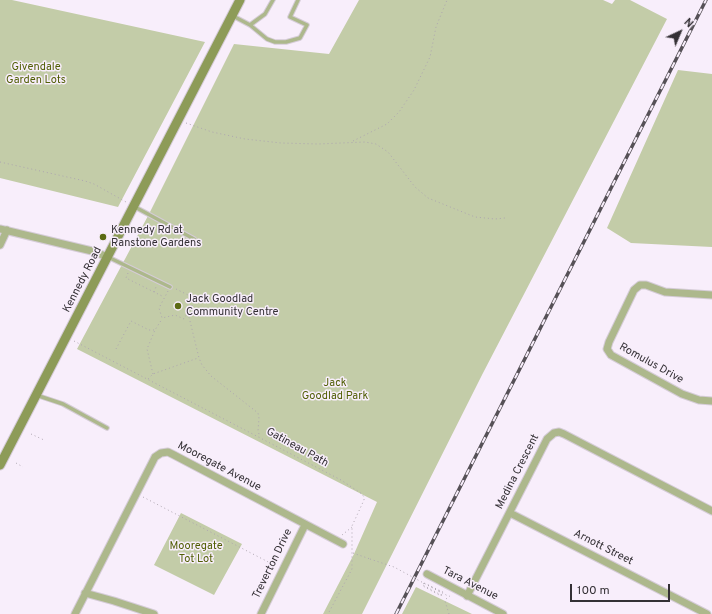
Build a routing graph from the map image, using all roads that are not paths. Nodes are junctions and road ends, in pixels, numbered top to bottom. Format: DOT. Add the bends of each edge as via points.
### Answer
graph roads {
  1 [pos="240,0"];
  2 [pos="273,0"];
  3 [pos="298,0"];
  4 [pos="232,16"];
  5 [pos="250,25"];
  6 [pos="130,204"];
  7 [pos="4,229"];
  8 [pos="194,239"];
  9 [pos="0,245"];
  10 [pos="108,257"];
  11 [pos="170,287"];
  12 [pos="712,295"];
  13 [pos="36,395"];
  14 [pos="712,401"];
  15 [pos="107,428"];
  16 [pos="0,464"];
  17 [pos="712,511"];
  18 [pos="510,513"];
  19 [pos="305,525"];
  20 [pos="340,543"];
  21 [pos="427,574"];
  22 [pos="86,593"];
  23 [pos="467,596"];
  24 [pos="75,614"];
  25 [pos="154,614"];
  26 [pos="261,614"];
  27 [pos="503,614"];
  28 [pos="707,614"];
  1 -- 4 [label="main road, Kennedy Road"];
  2 -- 5 [label="lane" via="265,14"];
  3 -- 5 [label="lane" via="290,17 307,25 300,38 275,42 267,39"];
  4 -- 5 [label="lane"];
  4 -- 6 [label="main road, Kennedy Road" via="178,121"];
  6 -- 8 [label="lane"];
  6 -- 10 [label="main road, Kennedy Road"];
  7 -- 9 [label="street"];
  7 -- 10 [label="street"];
  10 -- 11 [label="lane"];
  10 -- 13 [label="main road, Kennedy Road"];
  12 -- 14 [label="street, Romulus Drive" via="665,292 646,285 640,286 634,290 607,349 610,355 682,394"];
  13 -- 15 [label="lane" via="63,404"];
  13 -- 16 [label="main road, Kennedy Road"];
  17 -- 18 [label="street, Medina Crescent" via="559,432 547,439"];
  18 -- 23 [label="street, Medina Crescent"];
  18 -- 28 [label="street, Arnott Street"];
  19 -- 20 [label="street, Mooregate Avenue"];
  19 -- 22 [label="street, Mooregate Avenue" via="168,452 161,453 155,457"];
  19 -- 26 [label="street, Treverton Drive"];
  21 -- 23 [label="street, Tara Avenue"];
  22 -- 24 [label="street, Mooregate Avenue"];
  22 -- 25 [label="street"];
  23 -- 27 [label="street, Tara Avenue"];
}
